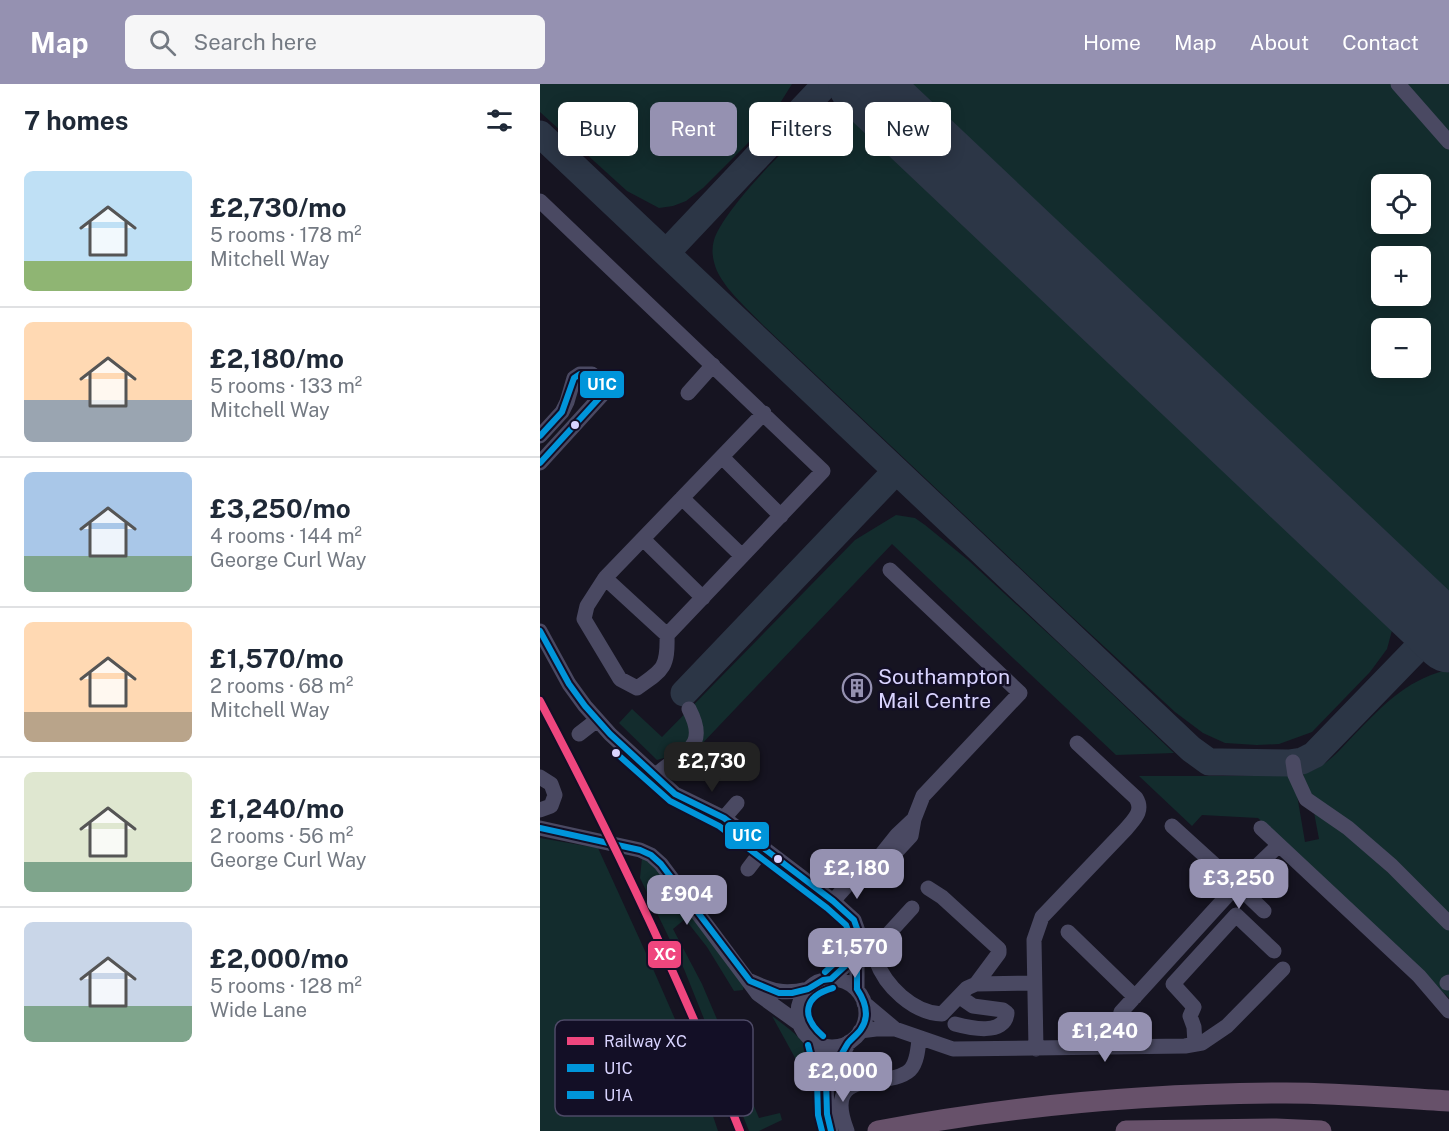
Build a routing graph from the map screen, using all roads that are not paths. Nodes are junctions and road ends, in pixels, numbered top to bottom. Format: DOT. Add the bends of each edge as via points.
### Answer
graph roads {
  1 [pos="1398,84"];
  2 [pos="1449,142"];
  3 [pos="540,201"];
  4 [pos="713,365"];
  5 [pos="688,393"];
  6 [pos="764,413"];
  7 [pos="540,436"];
  8 [pos="722,457"];
  9 [pos="540,464"];
  10 [pos="682,498"];
  11 [pos="781,516"];
  12 [pos="643,539"];
  13 [pos="742,556"];
  14 [pos="890,570"];
  15 [pos="605,578"];
  16 [pos="703,598"];
  17 [pos="540,631"];
  18 [pos="667,635"];
  19 [pos="689,709"];
  20 [pos="597,720"];
  21 [pos="579,734"];
  22 [pos="1077,743"];
  23 [pos="1293,762"];
  24 [pos="655,776"];
  25 [pos="540,777"];
  26 [pos="737,803"];
  27 [pos="540,810"];
  28 [pos="724,818"];
  29 [pos="1172,826"];
  30 [pos="540,828"];
  31 [pos="1262,828"];
  32 [pos="1279,845"];
  33 [pos="764,848"];
  34 [pos="748,869"];
  35 [pos="1237,885"];
  36 [pos="928,888"];
  37 [pos="833,901"];
  38 [pos="912,908"];
  39 [pos="1264,911"];
  40 [pos="1208,917"];
  41 [pos="1449,923"];
  42 [pos="1222,928"];
  43 [pos="1068,932"];
  44 [pos="1274,951"];
  45 [pos="857,956"];
  46 [pos="1283,969"];
  47 [pos="831,979"];
  48 [pos="750,981"];
  49 [pos="1034,983"];
  50 [pos="976,984"];
  51 [pos="808,989"];
  52 [pos="861,996"];
  53 [pos="960,996"];
  54 [pos="1135,997"];
  55 [pos="1449,1011"];
  56 [pos="955,1023"];
  57 [pos="801,1024"];
  58 [pos="895,1029"];
  59 [pos="860,1031"];
  60 [pos="919,1039"];
  61 [pos="849,1042"];
  62 [pos="817,1043"];
  63 [pos="1195,1044"];
  64 [pos="1120,1046"];
  65 [pos="1036,1048"];
  66 [pos="826,1080"];
  67 [pos="1449,1101"];
  68 [pos="1007,1112"];
  69 [pos="831,1131"];
  70 [pos="847,1131"];
  71 [pos="878,1131"];
  72 [pos="928,1131"];
  73 [pos="1126,1131"];
  74 [pos="1321,1131"];
  1 -- 2 [label="street"];
  3 -- 4 [label="street"];
  4 -- 5 [label="street"];
  4 -- 6 [label="street"];
  6 -- 8 [label="street"];
  6 -- 11 [label="street" via="823,471"];
  7 -- 9 [label="street" via="562,412 571,385 580,374 592,374 602,383 602,395"];
  8 -- 10 [label="street"];
  8 -- 11 [label="street"];
  10 -- 12 [label="street"];
  10 -- 13 [label="street"];
  11 -- 13 [label="street"];
  12 -- 15 [label="street"];
  12 -- 16 [label="street"];
  13 -- 16 [label="street"];
  14 -- 37 [label="street" via="1020,693 923,796 911,836 897,851 877,860 850,882"];
  15 -- 18 [label="street"];
  15 -- 18 [label="street" via="587,606 584,619 620,679 637,688 658,674 668,656"];
  16 -- 18 [label="street"];
  17 -- 20 [label="street" via="569,684"];
  19 -- 24 [label="street" via="696,726 694,746"];
  20 -- 21 [label="street"];
  20 -- 24 [label="street"];
  22 -- 49 [label="street" via="1136,798 1140,809 1126,829 1042,917 1034,940"];
  23 -- 41 [label="street" via="1306,799 1392,866"];
  24 -- 28 [label="street" via="675,794"];
  25 -- 27 [label="street" via="551,784 555,795 551,806"];
  26 -- 28 [label="street"];
  28 -- 33 [label="street"];
  29 -- 35 [label="street"];
  30 -- 48 [label="street" via="651,855"];
  31 -- 32 [label="street"];
  32 -- 35 [label="street"];
  32 -- 55 [label="street" via="1419,976"];
  33 -- 34 [label="street"];
  33 -- 37 [label="street"];
  35 -- 39 [label="street"];
  35 -- 40 [label="street"];
  36 -- 50 [label="street" via="999,949"];
  37 -- 45 [label="street" via="859,929"];
  38 -- 53 [label="street" via="881,942 878,966 905,1000 922,1010 942,1014"];
  40 -- 42 [label="street"];
  40 -- 54 [label="street"];
  42 -- 44 [label="street" via="1236,915"];
  42 -- 63 [label="street" via="1173,984 1194,1008 1190,1016"];
  43 -- 54 [label="street"];
  45 -- 47 [label="street"];
  45 -- 52 [label="street"];
  46 -- 63 [label="street" via="1227,1026"];
  47 -- 51 [label="street"];
  47 -- 52 [label="street" via="841,980"];
  48 -- 51 [label="street" via="780,993"];
  48 -- 57 [label="street" via="758,994"];
  49 -- 50 [label="street"];
  49 -- 65 [label="street"];
  50 -- 53 [label="street"];
  51 -- 57 [label="street" via="799,1006"];
  52 -- 58 [label="street"];
  52 -- 59 [label="street" via="866,1016"];
  53 -- 56 [label="street" via="973,1006 1003,1010 1006,1018 996,1028"];
  54 -- 64 [label="street" via="1121,1012 1117,1028"];
  57 -- 62 [label="street"];
  58 -- 59 [label="street"];
  58 -- 60 [label="street"];
  59 -- 61 [label="street"];
  60 -- 65 [label="street" via="953,1049"];
  60 -- 70 [label="street" via="910,1070 899,1076 858,1083 848,1090 841,1109"];
  61 -- 62 [label="street" via="838,1046"];
  61 -- 66 [label="street"];
  62 -- 66 [label="street"];
  63 -- 64 [label="street"];
  64 -- 65 [label="street"];
  66 -- 69 [label="street"];
  67 -- 68 [label="highway" via="1279,1093 1132,1097"];
  68 -- 71 [label="highway" via="950,1117"];
  68 -- 72 [label="highway"];
  73 -- 74 [label="highway"];
}
